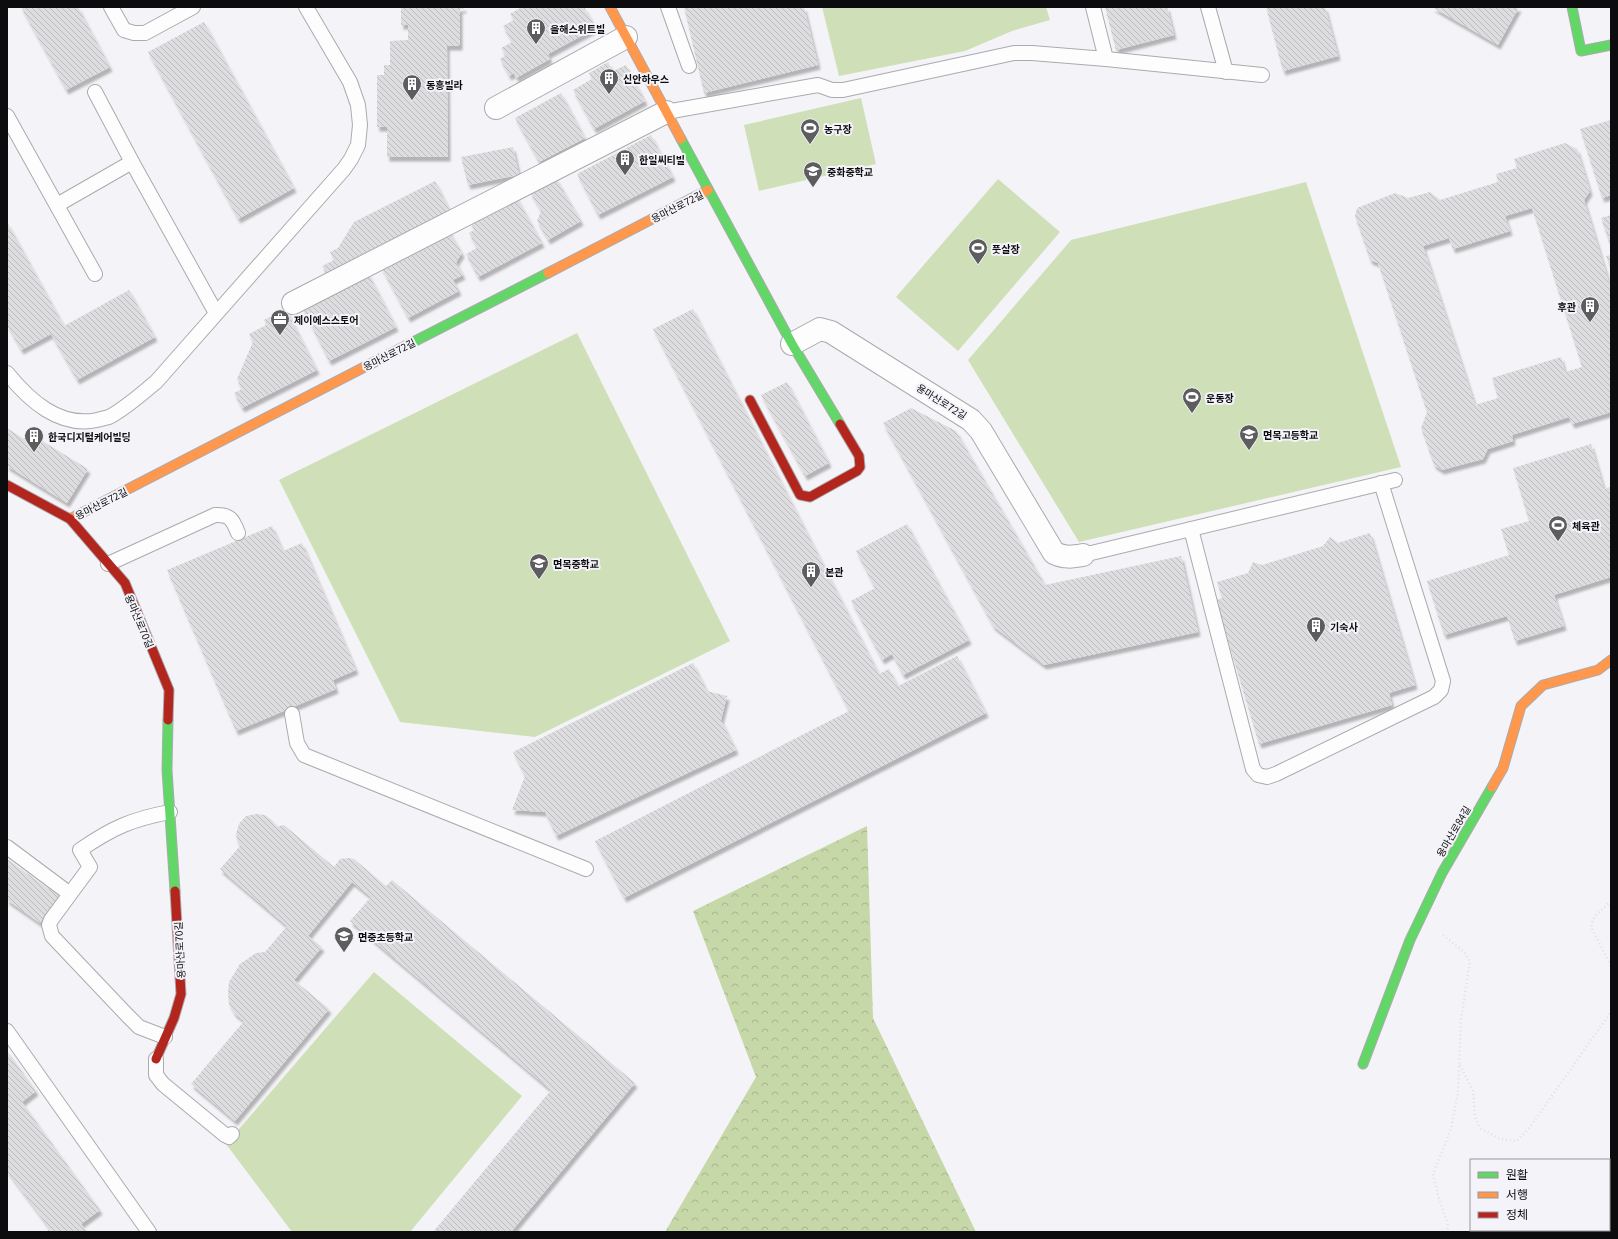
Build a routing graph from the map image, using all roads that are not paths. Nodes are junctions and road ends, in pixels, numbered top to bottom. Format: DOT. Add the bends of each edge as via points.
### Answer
graph roads {
  1 [pos="111,7"];
  2 [pos="193,7"];
  3 [pos="306,7"];
  4 [pos="610,7"];
  5 [pos="668,7"];
  6 [pos="1092,7"];
  7 [pos="1208,7"];
  8 [pos="1572,7"];
  9 [pos="626,37"];
  10 [pos="1611,44"];
  11 [pos="1106,59"];
  12 [pos="688,66"];
  13 [pos="1226,72"];
  14 [pos="1262,75"];
  15 [pos="95,92"];
  16 [pos="496,108"];
  17 [pos="666,112"];
  18 [pos="7,116"];
  19 [pos="132,162"];
  20 [pos="708,190"];
  21 [pos="57,205"];
  22 [pos="95,274"];
  23 [pos="293,303"];
  24 [pos="216,313"];
  25 [pos="792,344"];
  26 [pos="7,373"];
  27 [pos="750,400"];
  28 [pos="1395,480"];
  29 [pos="1381,483"];
  30 [pos="7,485"];
  31 [pos="70,519"];
  32 [pos="1191,529"];
  33 [pos="238,533"];
  34 [pos="1084,555"];
  35 [pos="108,564"];
  36 [pos="1611,660"];
  37 [pos="292,714"];
  38 [pos="170,812"];
  39 [pos="7,847"];
  40 [pos="586,869"];
  41 [pos="70,894"];
  42 [pos="7,1031"];
  43 [pos="165,1038"];
  44 [pos="156,1059"];
  45 [pos="1363,1064"];
  46 [pos="232,1134"];
  47 [pos="149,1232"];
  1 -- 2 [label="lane" via="124,30 134,33 145,33"];
  3 -- 24 [label="lane" via="350,82 358,105 358,145 344,169"];
  4 -- 9 [label="street, 용마산로72길"];
  5 -- 12 [label="lane"];
  6 -- 11 [label="lane"];
  7 -- 13 [label="lane"];
  8 -- 10 [label="street" via="1581,51"];
  9 -- 16 [label="street"];
  9 -- 17 [label="street, 용마산로72길"];
  11 -- 13 [label="lane"];
  11 -- 17 [label="lane" via="1014,53 843,90 832,90 818,85"];
  13 -- 14 [label="lane"];
  15 -- 19 [label="lane"];
  17 -- 20 [label="street, 용마산로72길"];
  17 -- 23 [label="street"];
  18 -- 21 [label="lane"];
  19 -- 21 [label="lane"];
  19 -- 24 [label="lane"];
  20 -- 25 [label="street, 용마산로72길"];
  20 -- 31 [label="street, 용마산로72길"];
  21 -- 22 [label="lane"];
  24 -- 26 [label="lane" via="156,382 108,417 85,422 66,420 36,402 17,386"];
  25 -- 27 [label="street, 용마산로72길" via="859,456 860,467 810,497 800,495"];
  25 -- 34 [label="street, 용마산로72길" via="820,329 831,332 971,420 981,431 1054,553 1071,558"];
  28 -- 29 [label="lane"];
  29 -- 32 [label="lane"];
  29 -- 32 [label="lane" via="1443,681 1441,690 1434,697 1267,777 1258,775 1253,769"];
  30 -- 31 [label="street, 용마산로70길"];
  31 -- 35 [label="street, 용마산로70길"];
  32 -- 34 [label="lane"];
  33 -- 35 [label="lane" via="228,517 215,515"];
  35 -- 38 [label="street, 용마산로70길" via="125,583 169,690 167,770"];
  36 -- 45 [label="street, 용마산로84길" via="1598,670 1543,685 1521,706 1503,768 1442,873 1410,940"];
  37 -- 40 [label="lane" via="297,744 304,755"];
  38 -- 41 [label="lane" via="116,827 80,850 90,867"];
  38 -- 43 [label="street, 용마산로70길" via="181,994"];
  39 -- 41 [label="lane"];
  41 -- 43 [label="lane" via="48,925 52,936 140,1027"];
  42 -- 47 [label="lane"];
  43 -- 44 [label="street, 용마산로70길"];
  44 -- 46 [label="lane" via="156,1075 163,1084 225,1136 229,1137"];
}
